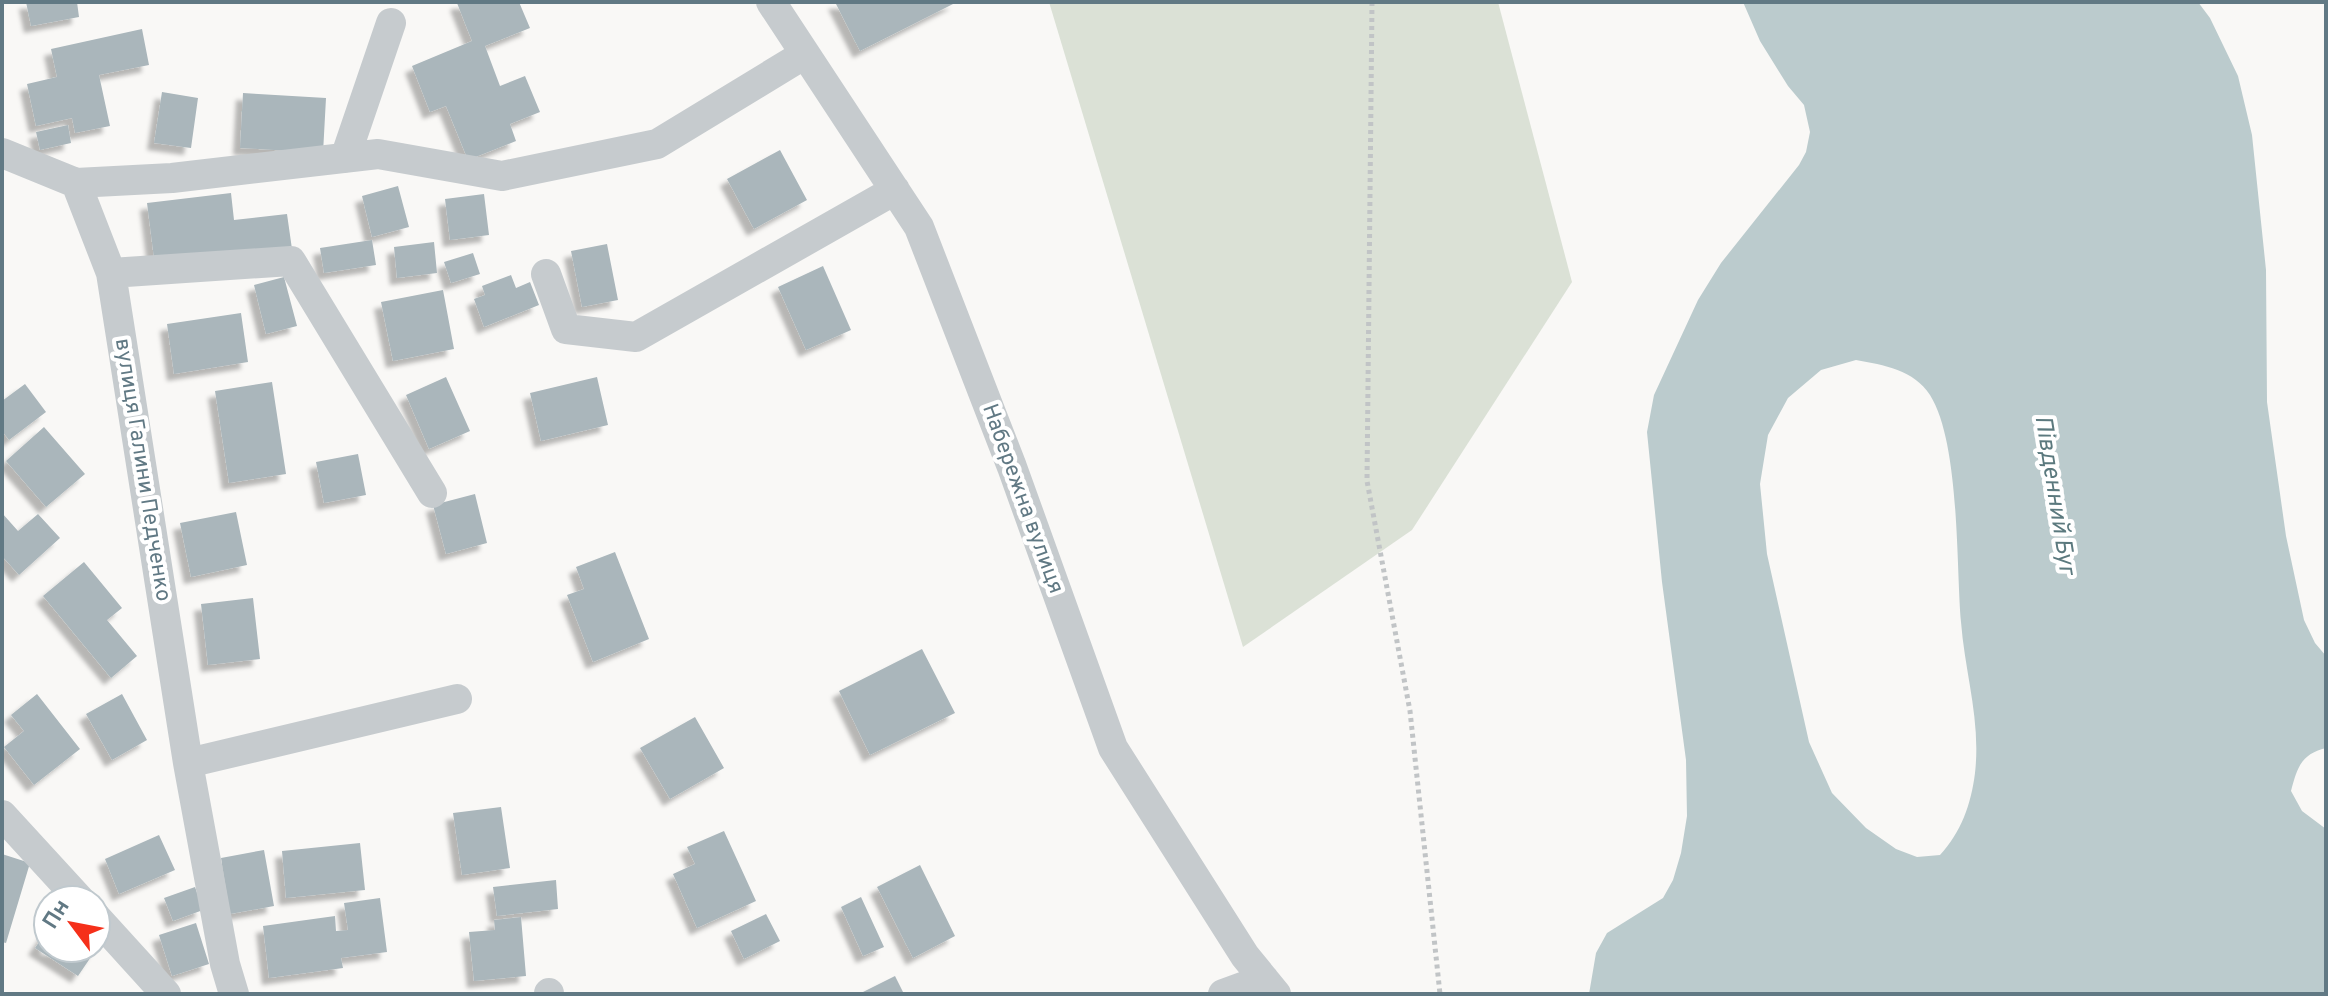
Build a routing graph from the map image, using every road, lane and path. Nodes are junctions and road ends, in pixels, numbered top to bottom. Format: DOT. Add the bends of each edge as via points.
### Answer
graph roads {
  1 [pos="771,2"];
  2 [pos="1372,2"];
  3 [pos="391,23"];
  4 [pos="805,54"];
  5 [pos="2,153"];
  6 [pos="345,158"];
  7 [pos="76,183"];
  8 [pos="895,190"];
  9 [pos="111,273"];
  10 [pos="546,274"];
  11 [pos="432,493"];
  12 [pos="457,699"];
  13 [pos="188,763"];
  14 [pos="2,815"];
  15 [pos="65,884"];
  16 [pos="112,935"];
  17 [pos="1270,986"];
  18 [pos="166,994"];
  19 [pos="234,994"];
  20 [pos="1223,994"];
  21 [pos="1440,994"];
  1 -- 4 [label="street, Набережна вулиця"];
  2 -- 21 [label="path" via="1367,481 1410,711"];
  3 -- 6 [label="street"];
  4 -- 6 [label="street" via="657,144 502,176 378,154"];
  4 -- 8 [label="street, Набережна вулиця"];
  5 -- 7 [label="street"];
  6 -- 7 [label="street"];
  7 -- 9 [label="street, вулиця Галини Педченко"];
  8 -- 10 [label="street" via="636,337 566,329"];
  8 -- 17 [label="street, Набережна вулиця" via="919,227 1113,748 1245,956"];
  9 -- 11 [label="street" via="291,261"];
  9 -- 13 [label="street, вулиця Галини Педченко"];
  12 -- 13 [label="street"];
  13 -- 19 [label="street, вулиця Галини Педченко"];
  14 -- 15 [label="street"];
  16 -- 18 [label="street"];
  17 -- 20 [label="street"];
}
